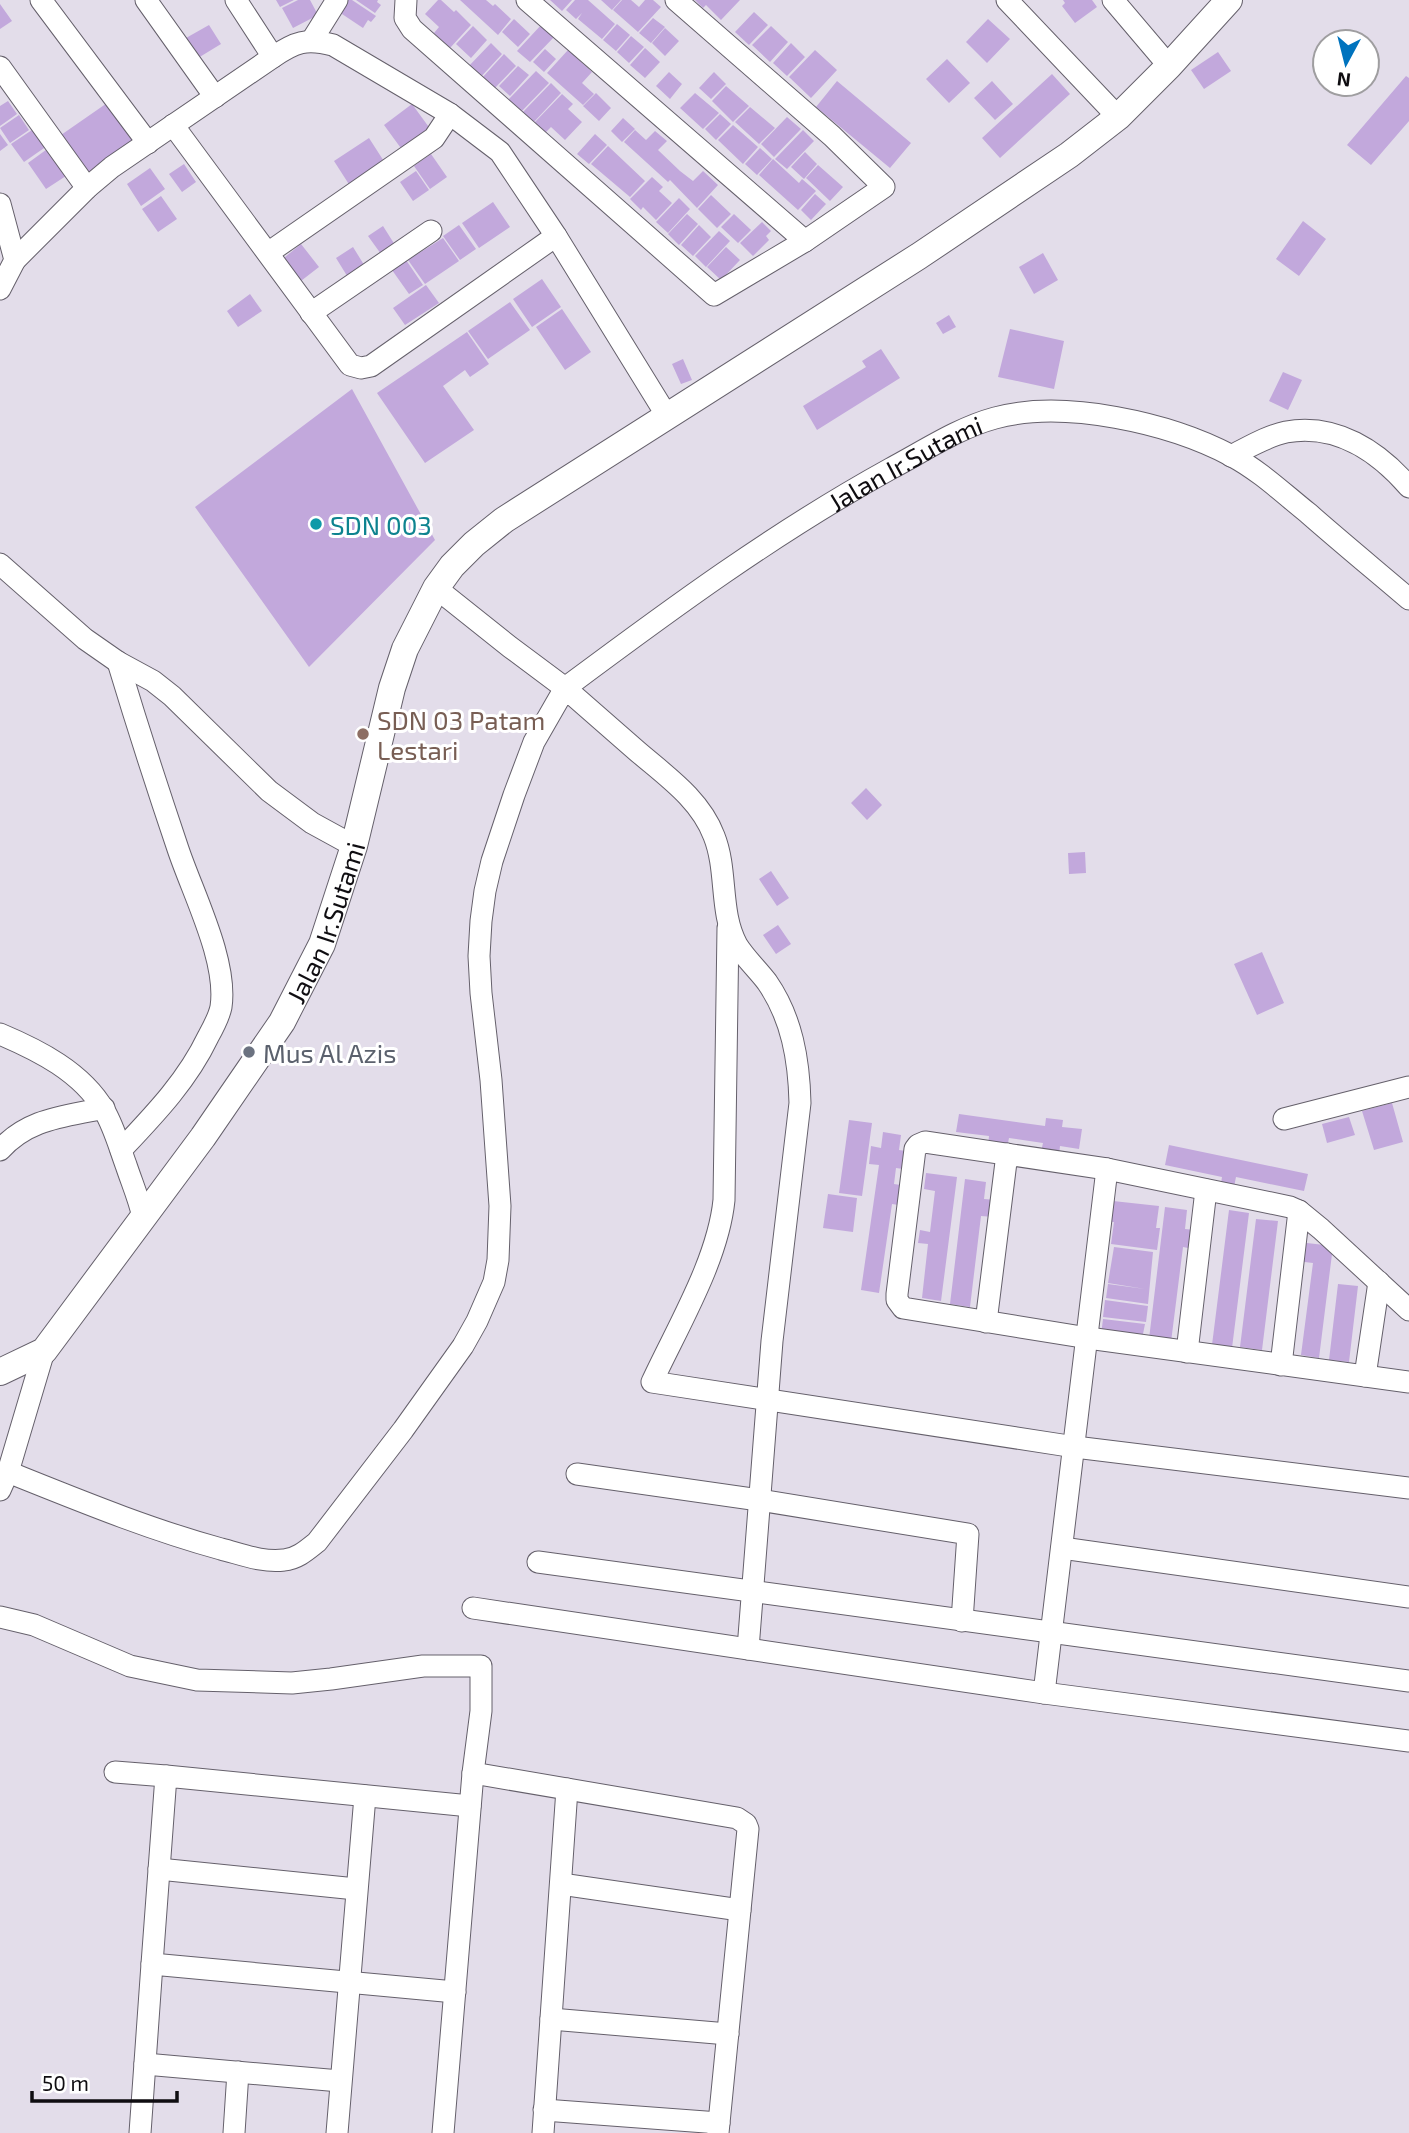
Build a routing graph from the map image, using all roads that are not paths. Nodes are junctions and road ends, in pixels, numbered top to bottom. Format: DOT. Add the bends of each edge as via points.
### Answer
graph roads {
  1 [pos="41,0"];
  2 [pos="146,0"];
  3 [pos="236,0"];
  4 [pos="406,0"];
  5 [pos="527,0"];
  6 [pos="676,0"];
  7 [pos="1007,0"];
  8 [pos="1113,0"];
  9 [pos="1229,0"];
  10 [pos="332,3"];
  11 [pos="312,40"];
  12 [pos="273,57"];
  13 [pos="1169,66"];
  14 [pos="0,67"];
  15 [pos="215,97"];
  16 [pos="450,114"];
  17 [pos="1118,117"];
  18 [pos="173,125"];
  19 [pos="148,143"];
  20 [pos="87,188"];
  21 [pos="0,204"];
  22 [pos="431,231"];
  23 [pos="556,236"];
  24 [pos="805,241"];
  25 [pos="268,253"];
  26 [pos="15,260"];
  27 [pos="0,289"];
  28 [pos="312,313"];
  29 [pos="667,416"];
  30 [pos="1231,456"];
  31 [pos="1409,487"];
  32 [pos="0,564"];
  33 [pos="436,588"];
  34 [pos="1409,599"];
  35 [pos="118,662"];
  36 [pos="565,688"];
  37 [pos="354,846"];
  38 [pos="728,923"];
  39 [pos="0,1034"];
  40 [pos="1409,1087"];
  41 [pos="104,1108"];
  42 [pos="1284,1119"];
  43 [pos="0,1150"];
  44 [pos="121,1150"];
  45 [pos="1007,1154"];
  46 [pos="1107,1169"];
  47 [pos="1206,1190"];
  48 [pos="1298,1211"];
  49 [pos="143,1217"];
  50 [pos="1379,1282"];
  51 [pos="1409,1310"];
  52 [pos="986,1322"];
  53 [pos="1088,1338"];
  54 [pos="44,1351"];
  55 [pos="1187,1352"];
  56 [pos="1281,1364"];
  57 [pos="0,1372"];
  58 [pos="1365,1376"];
  59 [pos="1409,1382"];
  60 [pos="767,1399"];
  61 [pos="1075,1447"];
  62 [pos="577,1474"];
  63 [pos="4,1481"];
  64 [pos="1409,1488"];
  65 [pos="759,1500"];
  66 [pos="1062,1548"];
  67 [pos="538,1562"];
  68 [pos="752,1592"];
  69 [pos="1409,1597"];
  70 [pos="474,1608"];
  71 [pos="0,1616"];
  72 [pos="962,1621"];
  73 [pos="1052,1633"];
  74 [pos="748,1649"];
  75 [pos="1409,1681"];
  76 [pos="1044,1693"];
  77 [pos="1409,1741"];
  78 [pos="115,1772"];
  79 [pos="473,1773"];
  80 [pos="166,1776"];
  81 [pos="568,1790"];
  82 [pos="365,1796"];
  83 [pos="470,1806"];
  84 [pos="159,1869"];
  85 [pos="561,1884"];
  86 [pos="356,1889"];
  87 [pos="740,1910"];
  88 [pos="152,1964"];
  89 [pos="348,1983"];
  90 [pos="455,1992"];
  91 [pos="551,2019"];
  92 [pos="728,2034"];
  93 [pos="145,2064"];
  94 [pos="238,2072"];
  95 [pos="340,2081"];
  96 [pos="544,2110"];
  97 [pos="719,2128"];
  98 [pos="139,2133"];
  99 [pos="234,2133"];
  100 [pos="337,2133"];
  101 [pos="443,2133"];
  102 [pos="543,2133"];
  1 -- 19 [label="street"];
  2 -- 15 [label="street"];
  3 -- 12 [label="street"];
  4 -- 24 [label="street" via="405,18 412,29 714,295"];
  5 -- 24 [label="street"];
  6 -- 24 [label="street" via="884,187"];
  7 -- 17 [label="street"];
  8 -- 13 [label="street"];
  9 -- 13 [label="street, Jalan Ir.Sutami"];
  10 -- 11 [label="street"];
  11 -- 12 [label="street"];
  11 -- 16 [label="street" via="350,54"];
  12 -- 15 [label="street"];
  13 -- 17 [label="street, Jalan Ir.Sutami"];
  14 -- 20 [label="street"];
  15 -- 18 [label="street"];
  16 -- 23 [label="street" via="500,152"];
  16 -- 25 [label="street" via="434,138"];
  17 -- 29 [label="street, Jalan Ir.Sutami" via="919,256"];
  18 -- 19 [label="street"];
  18 -- 25 [label="street"];
  19 -- 20 [label="street"];
  20 -- 26 [label="street"];
  21 -- 26 [label="street"];
  22 -- 28 [label="street"];
  23 -- 28 [label="street" via="371,366 350,365"];
  23 -- 29 [label="street"];
  25 -- 28 [label="street"];
  26 -- 27 [label="street"];
  29 -- 33 [label="street, Jalan Ir.Sutami" via="504,520 467,552"];
  30 -- 31 [label="street" via="1286,432 1329,432 1362,445"];
  30 -- 34 [label="street, Jalan Ir.Sutami" via="1265,477"];
  30 -- 36 [label="street, Jalan Ir.Sutami" via="1171,431 1098,415 1024,414 974,425 823,507 704,585"];
  32 -- 35 [label="street" via="65,623"];
  33 -- 36 [label="street"];
  33 -- 37 [label="street, Jalan Ir.Sutami" via="405,649 392,688"];
  35 -- 37 [label="street" via="172,695 288,807"];
  35 -- 44 [label="street" via="214,948 221,988 220,1009 188,1072"];
  36 -- 38 [label="street" via="678,786 708,821 721,864"];
  36 -- 63 [label="street" via="534,742 485,891 478,956 499,1170 499,1239 488,1299 455,1356 317,1542 288,1560 254,1558 166,1534"];
  37 -- 49 [label="street, Jalan Ir.Sutami" via="321,944 287,1012"];
  38 -- 60 [label="street" via="738,946 783,1009 799,1071 800,1103"];
  38 -- 60 [label="street" via="721,1224 652,1382"];
  39 -- 41 [label="street" via="76,1077"];
  40 -- 42 [label="street"];
  41 -- 43 [label="street" via="37,1122"];
  41 -- 44 [label="street"];
  44 -- 49 [label="street"];
  45 -- 46 [label="street"];
  45 -- 52 [label="street"];
  45 -- 52 [label="street" via="921,1143 915,1149 911,1179 897,1293 900,1304 908,1310"];
  46 -- 47 [label="street"];
  46 -- 53 [label="street"];
  47 -- 48 [label="street"];
  47 -- 55 [label="street"];
  48 -- 50 [label="street"];
  48 -- 56 [label="street"];
  49 -- 54 [label="street, Jalan Ir.Sutami"];
  50 -- 51 [label="street"];
  50 -- 58 [label="street"];
  52 -- 53 [label="street"];
  53 -- 55 [label="street"];
  53 -- 61 [label="street"];
  54 -- 57 [label="street, Jalan Ir.Sutami"];
  54 -- 63 [label="street"];
  55 -- 56 [label="street"];
  56 -- 58 [label="street"];
  58 -- 59 [label="street"];
  60 -- 61 [label="street"];
  60 -- 65 [label="street"];
  61 -- 64 [label="street"];
  61 -- 66 [label="street"];
  62 -- 65 [label="street"];
  65 -- 68 [label="street"];
  65 -- 72 [label="street" via="968,1534"];
  66 -- 69 [label="street"];
  66 -- 73 [label="street"];
  67 -- 68 [label="street"];
  68 -- 72 [label="street"];
  68 -- 74 [label="street"];
  70 -- 74 [label="street"];
  71 -- 79 [label="street" via="130,1665 197,1680 292,1683 423,1666 481,1666"];
  72 -- 73 [label="street"];
  73 -- 75 [label="street"];
  73 -- 76 [label="street"];
  74 -- 76 [label="street"];
  76 -- 77 [label="street"];
  78 -- 80 [label="street"];
  79 -- 81 [label="street"];
  79 -- 83 [label="street"];
  80 -- 82 [label="street"];
  80 -- 84 [label="street"];
  81 -- 85 [label="street"];
  81 -- 87 [label="street" via="743,1820 748,1829"];
  82 -- 83 [label="street"];
  82 -- 86 [label="street"];
  83 -- 90 [label="street"];
  84 -- 86 [label="street"];
  84 -- 88 [label="street"];
  85 -- 87 [label="street"];
  85 -- 91 [label="street"];
  86 -- 89 [label="street"];
  87 -- 92 [label="street"];
  88 -- 89 [label="street"];
  88 -- 93 [label="street"];
  89 -- 90 [label="street"];
  89 -- 95 [label="street"];
  90 -- 101 [label="street"];
  91 -- 92 [label="street"];
  91 -- 96 [label="street"];
  92 -- 97 [label="street"];
  93 -- 94 [label="street"];
  93 -- 98 [label="street"];
  94 -- 95 [label="street"];
  94 -- 99 [label="street"];
  95 -- 100 [label="street"];
  96 -- 97 [label="street"];
  96 -- 102 [label="street"];
}
